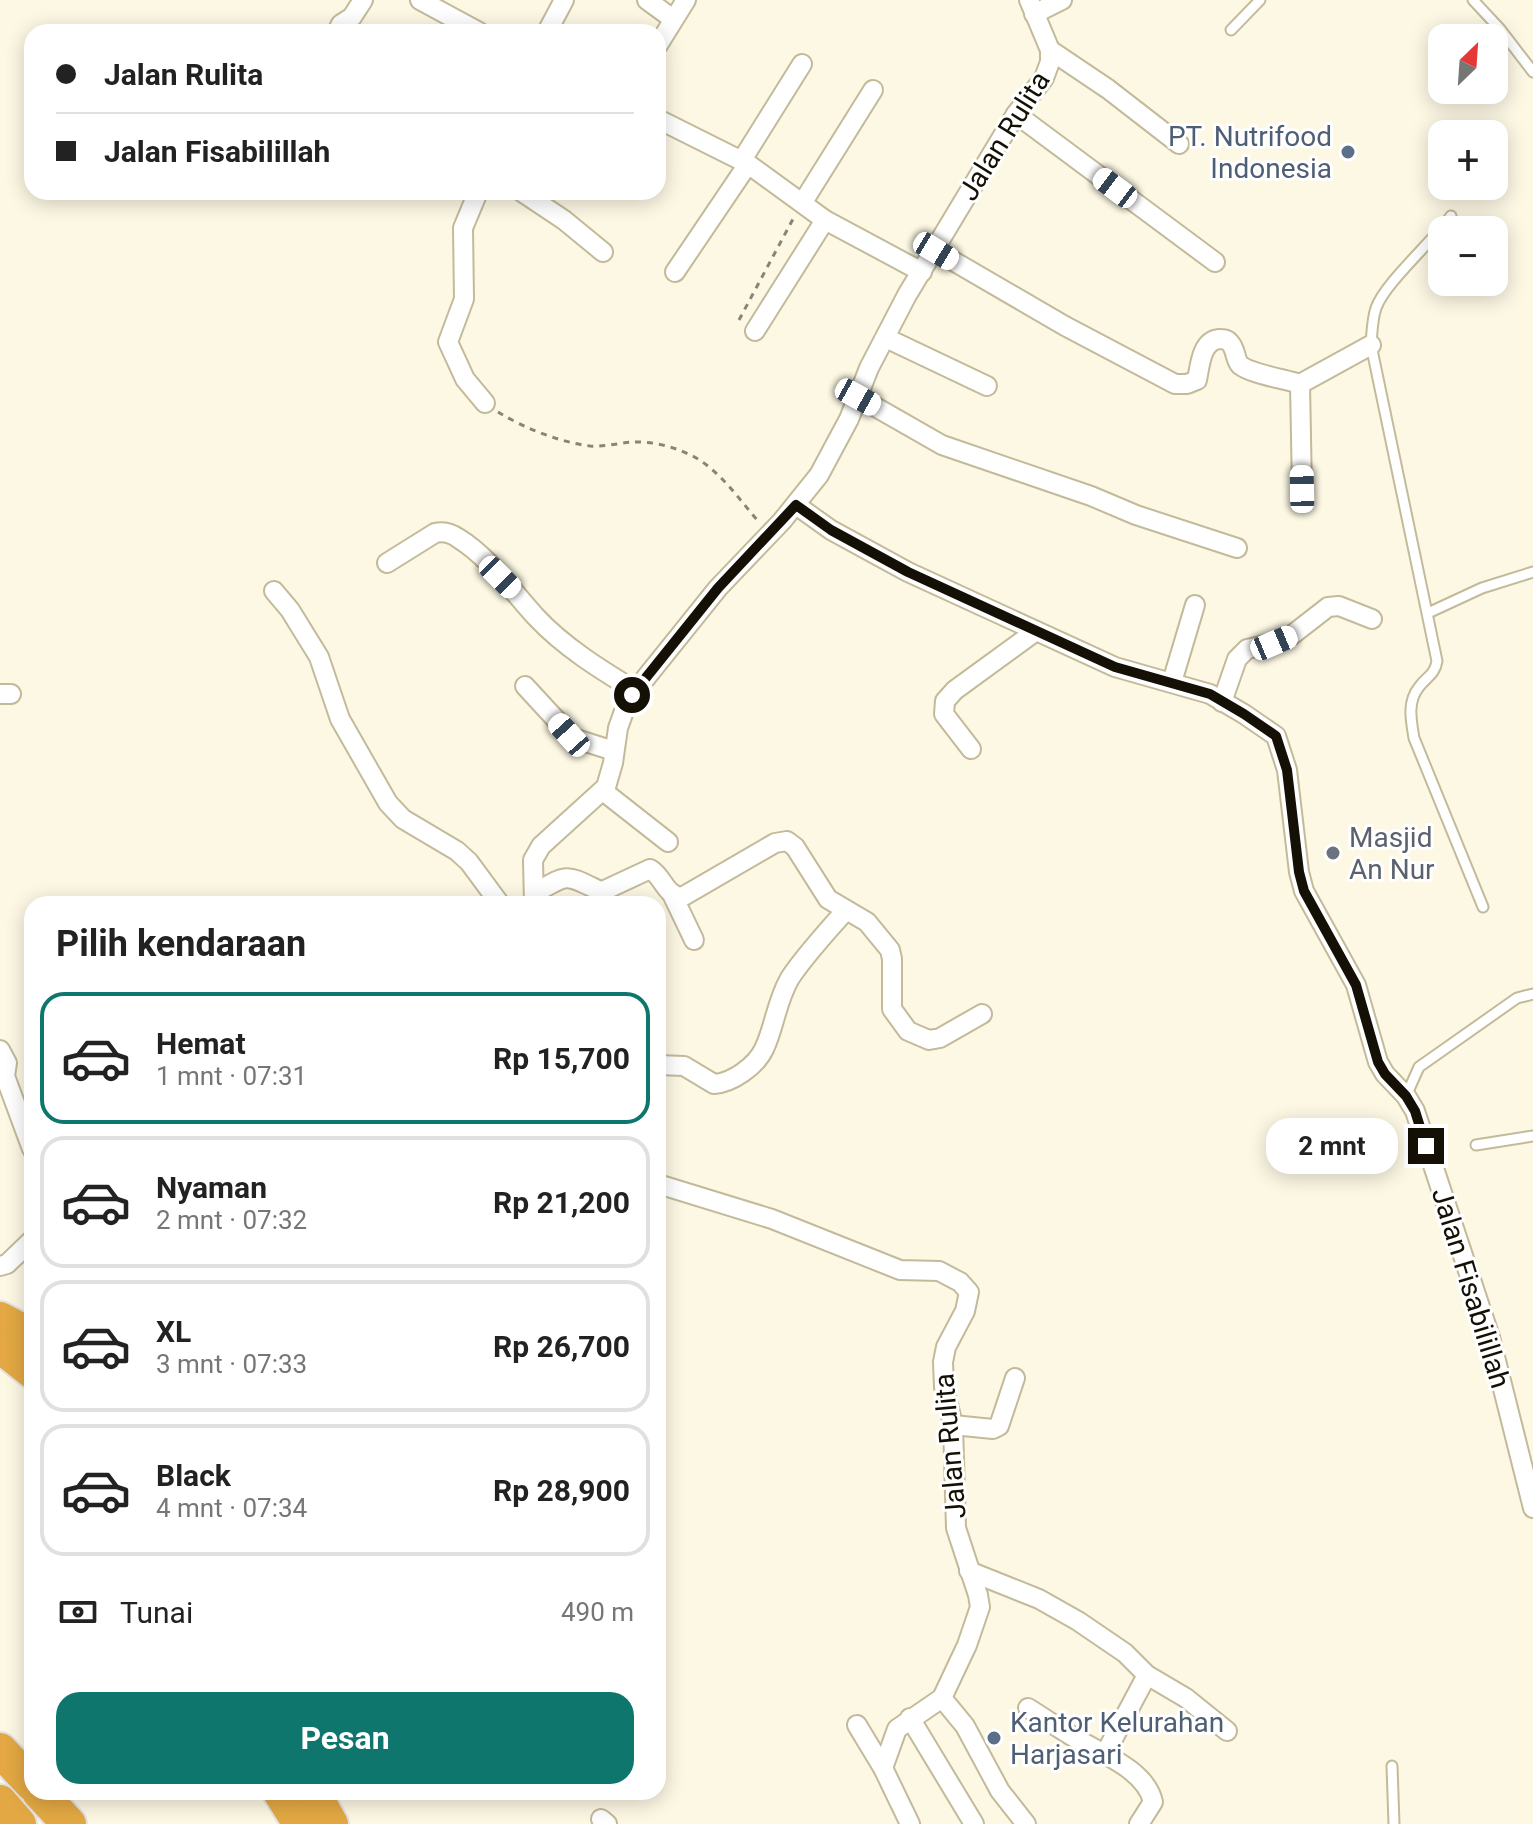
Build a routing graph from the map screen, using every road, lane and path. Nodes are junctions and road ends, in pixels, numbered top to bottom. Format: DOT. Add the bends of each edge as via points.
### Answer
graph roads {
  1 [pos="363,0"];
  2 [pos="420,0"];
  3 [pos="564,0"];
  4 [pos="647,0"];
  5 [pos="686,0"];
  6 [pos="1062,0"];
  7 [pos="1260,0"];
  8 [pos="1473,0"];
  9 [pos="1032,7"];
  10 [pos="673,19"];
  11 [pos="341,24"];
  12 [pos="464,24"];
  13 [pos="551,24"];
  14 [pos="1231,30"];
  15 [pos="666,31"];
  16 [pos="1050,50"];
  17 [pos="802,64"];
  18 [pos="1533,72"];
  19 [pos="873,90"];
  20 [pos="1016,114"];
  21 [pos="666,123"];
  22 [pos="1179,144"];
  23 [pos="745,162"];
  24 [pos="475,200"];
  25 [pos="534,200"];
  26 [pos="803,202"];
  27 [pos="825,220"];
  28 [pos="1428,245"];
  29 [pos="936,251"];
  30 [pos="603,252"];
  31 [pos="1215,262"];
  32 [pos="675,272"];
  33 [pos="922,272"];
  34 [pos="739,320"];
  35 [pos="755,331"];
  36 [pos="886,338"];
  37 [pos="1371,345"];
  38 [pos="1300,384"];
  39 [pos="987,386"];
  40 [pos="858,397"];
  41 [pos="485,403"];
  42 [pos="1302,489"];
  43 [pos="796,505"];
  44 [pos="770,534"];
  45 [pos="1237,548"];
  46 [pos="387,563"];
  47 [pos="1533,572"];
  48 [pos="274,591"];
  49 [pos="1195,605"];
  50 [pos="1428,613"];
  51 [pos="1372,619"];
  52 [pos="1036,631"];
  53 [pos="1172,682"];
  54 [pos="525,686"];
  55 [pos="636,691"];
  56 [pos="1222,702"];
  57 [pos="971,749"];
  58 [pos="614,751"];
  59 [pos="603,791"];
  60 [pos="668,842"];
  61 [pos="672,894"];
  62 [pos="494,896"];
  63 [pos="534,896"];
  64 [pos="537,896"];
  65 [pos="600,896"];
  66 [pos="602,896"];
  67 [pos="1483,907"];
  68 [pos="846,910"];
  69 [pos="694,940"];
  70 [pos="1533,994"];
  71 [pos="982,1014"];
  72 [pos="0,1050"];
  73 [pos="666,1065"];
  74 [pos="3,1077"];
  75 [pos="1406,1096"];
  76 [pos="24,1129"];
  77 [pos="1533,1136"];
  78 [pos="1476,1145"];
  79 [pos="666,1186"];
  80 [pos="24,1248"];
  81 [pos="0,1266"];
  82 [pos="0,1319"];
  83 [pos="24,1332"];
  84 [pos="0,1346"];
  85 [pos="24,1365"];
  86 [pos="1015,1378"];
  87 [pos="953,1425"];
  88 [pos="1533,1508"];
  89 [pos="969,1571"];
  90 [pos="1147,1675"];
  91 [pos="942,1698"];
  92 [pos="1028,1708"];
  93 [pos="910,1718"];
  94 [pos="857,1725"];
  95 [pos="1227,1731"];
  96 [pos="0,1750"];
  97 [pos="1105,1754"];
  98 [pos="1392,1766"];
  99 [pos="883,1768"];
  100 [pos="24,1776"];
  101 [pos="46,1800"];
  102 [pos="285,1800"];
  103 [pos="318,1800"];
  104 [pos="0,1802"];
  105 [pos="19,1824"];
  106 [pos="69,1824"];
  107 [pos="300,1824"];
  108 [pos="331,1824"];
  109 [pos="910,1824"];
  110 [pos="974,1824"];
  111 [pos="1026,1824"];
  112 [pos="1139,1824"];
  113 [pos="1394,1824"];
  1 -- 11 [label="street"];
  2 -- 12 [label="street"];
  3 -- 13 [label="street"];
  4 -- 10 [label="street"];
  5 -- 10 [label="street"];
  6 -- 9 [label="street"];
  7 -- 14 [label="lane"];
  8 -- 18 [label="lane"];
  9 -- 16 [label="street, Jalan Rulita"];
  10 -- 15 [label="street"];
  16 -- 20 [label="street, Jalan Rulita" via="1044,78"];
  16 -- 22 [label="street"];
  17 -- 23 [label="street"];
  19 -- 26 [label="street"];
  20 -- 29 [label="street, Jalan Rulita"];
  20 -- 31 [label="street"];
  21 -- 23 [label="street"];
  23 -- 26 [label="street"];
  23 -- 32 [label="street"];
  24 -- 41 [label="street" via="463,228 464,299 448,342 465,379"];
  25 -- 30 [label="street"];
  26 -- 27 [label="street"];
  26 -- 34 [label="path"];
  27 -- 33 [label="street"];
  27 -- 35 [label="street"];
  28 -- 37 [label="lane" via="1382,294"];
  29 -- 33 [label="street, Jalan Rulita"];
  29 -- 38 [label="street" via="1175,384 1197,380 1203,352 1223,338 1238,363 1248,369"];
  33 -- 36 [label="street, Jalan Rulita"];
  36 -- 39 [label="street"];
  36 -- 40 [label="street, Jalan Rulita"];
  37 -- 38 [label="street"];
  37 -- 50 [label="lane"];
  38 -- 42 [label="street"];
  40 -- 43 [label="street, Jalan Rulita" via="833,452"];
  40 -- 45 [label="street" via="942,445"];
  41 -- 44 [label="path" via="520,425 580,444 647,442 695,457 721,477"];
  43 -- 44 [label="street, Jalan Rulita"];
  43 -- 52 [label="street" via="908,572"];
  44 -- 55 [label="street, Jalan Rulita" via="718,588"];
  46 -- 55 [label="street" via="435,533 459,538 538,619"];
  47 -- 50 [label="lane"];
  48 -- 62 [label="street" via="319,657 340,719 388,803 403,819 457,851"];
  49 -- 53 [label="street"];
  50 -- 67 [label="lane" via="1436,667 1413,698 1414,738"];
  51 -- 56 [label="street" via="1328,607 1292,635 1247,649 1237,659"];
  52 -- 53 [label="street" via="1115,667"];
  52 -- 57 [label="street" via="945,701 944,714"];
  53 -- 56 [label="street"];
  54 -- 58 [label="street" via="573,738"];
  55 -- 58 [label="street, Jalan Rulita" via="620,719"];
  56 -- 75 [label="street, Jalan Fisabilillah" via="1276,736 1284,755 1304,891 1356,985 1378,1062"];
  58 -- 59 [label="street, Jalan Rulita"];
  59 -- 60 [label="street"];
  59 -- 63 [label="street" via="538,850 532,864"];
  61 -- 66 [label="street" via="650,869"];
  61 -- 68 [label="street" via="687,896 783,841 795,847 828,899"];
  61 -- 69 [label="street"];
  64 -- 65 [label="street" via="567,877 600,891"];
  68 -- 71 [label="street" via="872,926 890,950 892,1009 908,1031 929,1040 940,1038"];
  68 -- 73 [label="street" via="792,975 764,1050 748,1067 714,1084 684,1066"];
  70 -- 75 [label="lane" via="1517,998 1419,1067"];
  72 -- 74 [label="street" via="7,1063"];
  74 -- 76 [label="street"];
  75 -- 88 [label="street, Jalan Fisabilillah" via="1477,1291"];
  77 -- 78 [label="lane"];
  79 -- 87 [label="street, Jalan Rulita" via="772,1219 900,1270 939,1271 965,1286 968,1303 943,1356"];
  80 -- 81 [label="street"];
  82 -- 83 [label="highway"];
  84 -- 85 [label="highway"];
  86 -- 87 [label="street" via="999,1426"];
  87 -- 89 [label="street, Jalan Rulita" via="956,1528"];
  89 -- 90 [label="street" via="1059,1609 1105,1638"];
  89 -- 91 [label="street, Jalan Rulita" via="980,1607"];
  90 -- 95 [label="street"];
  90 -- 97 [label="street"];
  91 -- 93 [label="street"];
  91 -- 111 [label="street"];
  92 -- 97 [label="street"];
  93 -- 99 [label="street" via="897,1729"];
  93 -- 110 [label="street"];
  94 -- 99 [label="street"];
  96 -- 100 [label="highway"];
  97 -- 112 [label="street" via="1151,1794 1152,1807"];
  98 -- 113 [label="lane"];
  99 -- 109 [label="street"];
  101 -- 106 [label="highway"];
  102 -- 107 [label="highway"];
  103 -- 108 [label="highway"];
  104 -- 105 [label="highway"];
}
